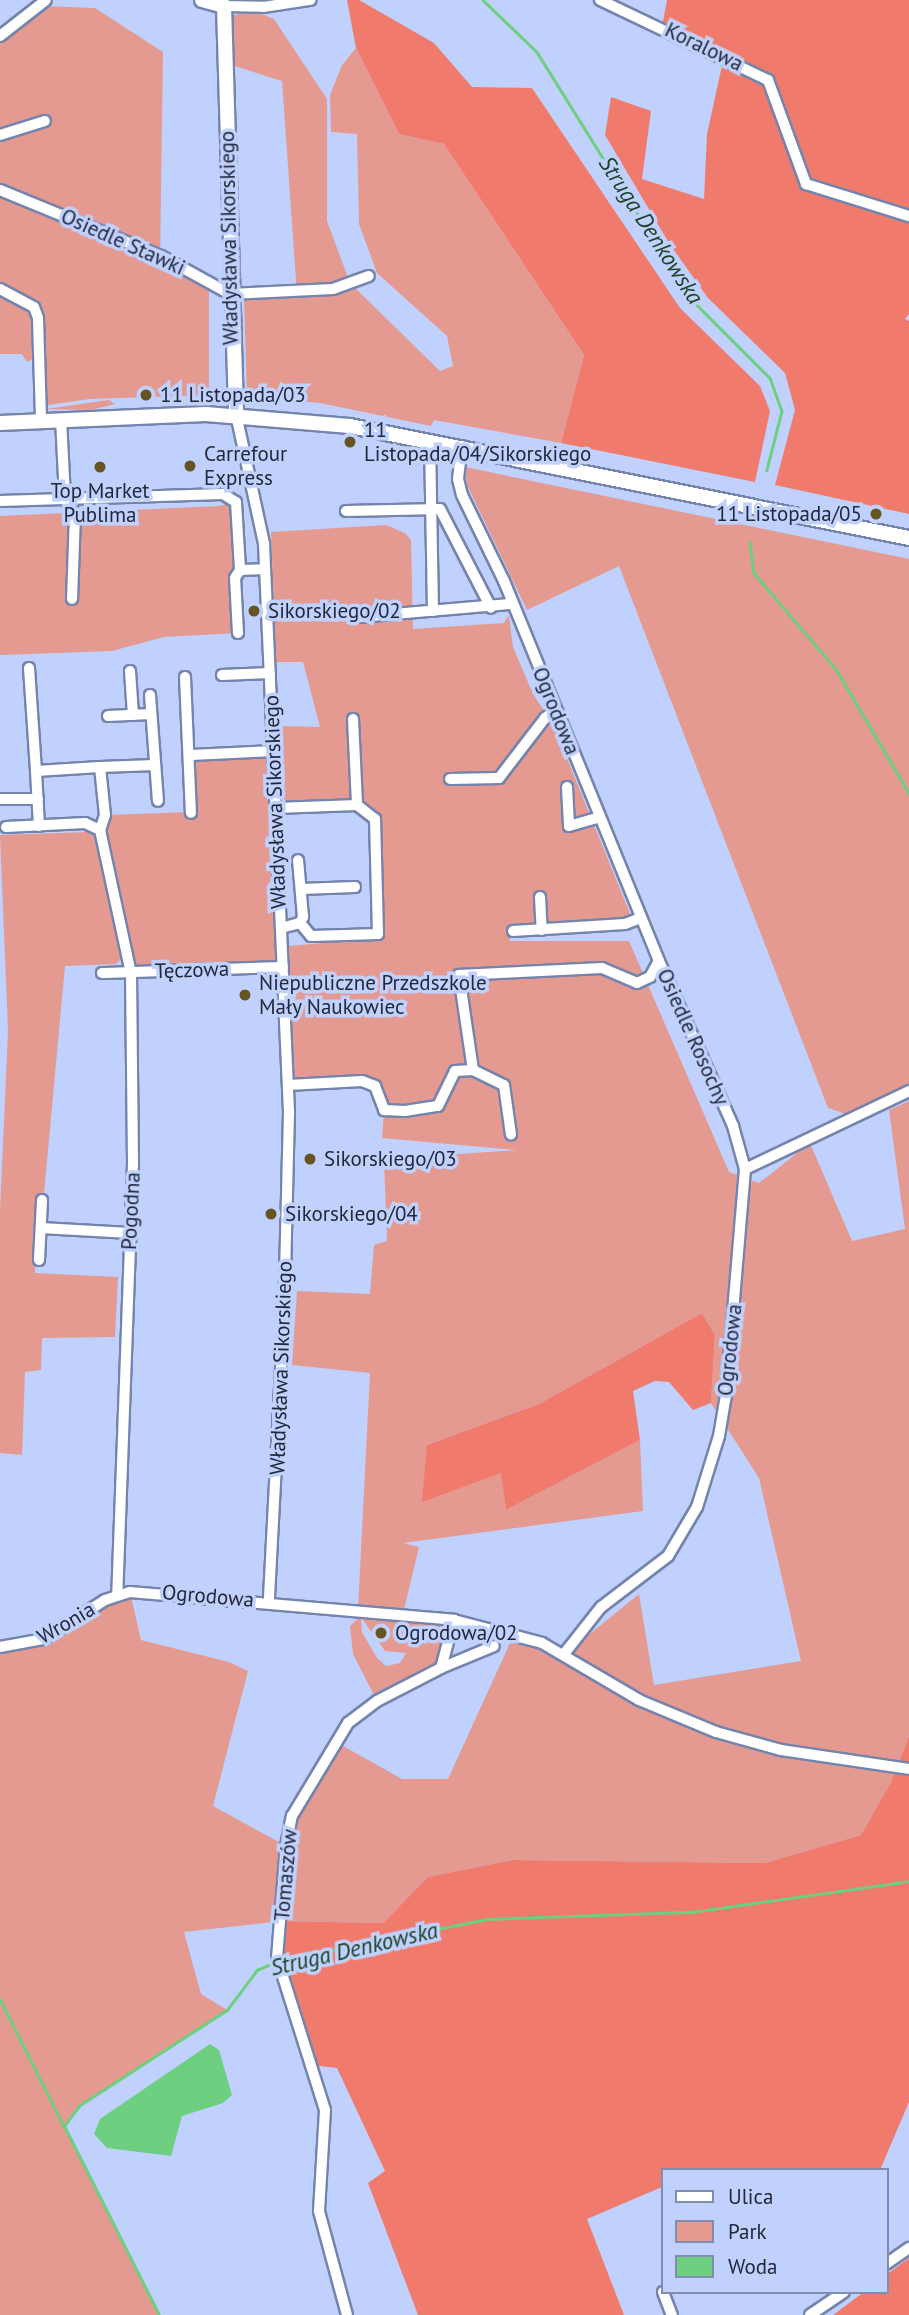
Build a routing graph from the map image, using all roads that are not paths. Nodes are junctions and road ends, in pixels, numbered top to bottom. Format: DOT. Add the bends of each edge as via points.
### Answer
graph roads {
  1 [pos="46,0"];
  2 [pos="202,0"];
  3 [pos="310,0"];
  4 [pos="600,0"];
  5 [pos="225,6"];
  6 [pos="0,36"];
  7 [pos="45,121"];
  8 [pos="0,135"];
  9 [pos="0,190"];
  10 [pos="909,216"];
  11 [pos="369,276"];
  12 [pos="0,289"];
  13 [pos="230,293"];
  14 [pos="236,414"];
  15 [pos="61,419"];
  16 [pos="41,420"];
  17 [pos="0,423"];
  18 [pos="430,440"];
  19 [pos="462,446"];
  20 [pos="65,499"];
  21 [pos="0,501"];
  22 [pos="429,507"];
  23 [pos="346,511"];
  24 [pos="909,538"];
  25 [pos="265,569"];
  26 [pos="240,570"];
  27 [pos="72,599"];
  28 [pos="512,604"];
  29 [pos="491,608"];
  30 [pos="433,611"];
  31 [pos="359,617"];
  32 [pos="238,633"];
  33 [pos="29,668"];
  34 [pos="130,671"];
  35 [pos="270,673"];
  36 [pos="222,675"];
  37 [pos="185,677"];
  38 [pos="150,695"];
  39 [pos="556,710"];
  40 [pos="151,714"];
  41 [pos="133,715"];
  42 [pos="108,716"];
  43 [pos="353,719"];
  44 [pos="274,751"];
  45 [pos="191,755"];
  46 [pos="155,765"];
  47 [pos="100,767"];
  48 [pos="36,771"];
  49 [pos="450,779"];
  50 [pos="567,787"];
  51 [pos="0,799"];
  52 [pos="38,799"];
  53 [pos="158,801"];
  54 [pos="357,805"];
  55 [pos="276,808"];
  56 [pos="191,813"];
  57 [pos="600,817"];
  58 [pos="39,826"];
  59 [pos="6,827"];
  60 [pos="100,830"];
  61 [pos="298,860"];
  62 [pos="355,887"];
  63 [pos="301,889"];
  64 [pos="540,897"];
  65 [pos="641,918"];
  66 [pos="300,923"];
  67 [pos="281,928"];
  68 [pos="542,930"];
  69 [pos="513,932"];
  70 [pos="659,961"];
  71 [pos="283,967"];
  72 [pos="102,973"];
  73 [pos="131,973"];
  74 [pos="473,1070"];
  75 [pos="288,1085"];
  76 [pos="909,1091"];
  77 [pos="512,1135"];
  78 [pos="745,1169"];
  79 [pos="42,1200"];
  80 [pos="41,1228"];
  81 [pos="130,1233"];
  82 [pos="39,1260"];
  83 [pos="130,1592"];
  84 [pos="117,1594"];
  85 [pos="269,1601"];
  86 [pos="454,1620"];
  87 [pos="494,1646"];
  88 [pos="0,1647"];
  89 [pos="564,1654"];
  90 [pos="441,1668"];
  91 [pos="909,1769"];
  92 [pos="909,2248"];
  93 [pos="888,2263"];
  94 [pos="664,2294"];
  95 [pos="841,2294"];
  96 [pos="347,2315"];
  97 [pos="673,2315"];
  98 [pos="810,2315"];
  1 -- 6 [label="street"];
  2 -- 5 [label="street"];
  3 -- 5 [label="street" via="263,7"];
  4 -- 10 [label="street, Koralowa" via="768,80 806,184"];
  5 -- 13 [label="street, Władysława Sikorskiego"];
  7 -- 8 [label="street"];
  9 -- 13 [label="street, Osiedle Stawki" via="161,256"];
  11 -- 13 [label="street" via="333,289"];
  12 -- 16 [label="street" via="34,307 38,318"];
  13 -- 14 [label="street, Władysława Sikorskiego"];
  14 -- 15 [label="street"];
  14 -- 18 [label="street"];
  14 -- 25 [label="street, Władysława Sikorskiego"];
  15 -- 16 [label="street"];
  15 -- 20 [label="street"];
  16 -- 17 [label="street"];
  18 -- 19 [label="street"];
  18 -- 22 [label="street"];
  19 -- 24 [label="street"];
  19 -- 28 [label="street, Ogrodowa" via="458,461 462,495"];
  20 -- 21 [label="street"];
  20 -- 26 [label="street" via="223,494 236,502"];
  20 -- 27 [label="street" via="75,514"];
  22 -- 23 [label="street"];
  22 -- 29 [label="street" via="442,511"];
  22 -- 30 [label="street"];
  25 -- 26 [label="street"];
  25 -- 35 [label="street, Władysława Sikorskiego"];
  26 -- 32 [label="street" via="235,578"];
  28 -- 29 [label="street"];
  28 -- 39 [label="street, Ogrodowa"];
  29 -- 30 [label="street"];
  30 -- 31 [label="street"];
  33 -- 48 [label="street"];
  34 -- 41 [label="street"];
  35 -- 36 [label="street"];
  35 -- 44 [label="street, Władysława Sikorskiego"];
  37 -- 45 [label="street"];
  38 -- 40 [label="street"];
  39 -- 49 [label="street" via="499,778"];
  39 -- 57 [label="street, Ogrodowa"];
  40 -- 41 [label="street"];
  40 -- 46 [label="street"];
  41 -- 42 [label="street"];
  43 -- 54 [label="street"];
  44 -- 45 [label="street"];
  44 -- 55 [label="street, Władysława Sikorskiego"];
  45 -- 56 [label="street"];
  46 -- 47 [label="street"];
  46 -- 53 [label="street"];
  47 -- 48 [label="street"];
  47 -- 60 [label="street" via="105,815"];
  48 -- 52 [label="street"];
  50 -- 57 [label="street" via="569,825"];
  51 -- 52 [label="street"];
  52 -- 58 [label="street"];
  54 -- 55 [label="street"];
  54 -- 66 [label="street" via="375,819 378,934 311,936"];
  55 -- 67 [label="street, Władysława Sikorskiego"];
  57 -- 65 [label="street, Ogrodowa"];
  58 -- 59 [label="street"];
  58 -- 60 [label="street" via="85,823"];
  60 -- 73 [label="street, Pogodna"];
  61 -- 63 [label="street"];
  62 -- 63 [label="street"];
  63 -- 66 [label="street"];
  64 -- 68 [label="street"];
  65 -- 68 [label="street"];
  65 -- 70 [label="street, Ogrodowa"];
  66 -- 67 [label="street"];
  67 -- 71 [label="street, Władysława Sikorskiego"];
  68 -- 69 [label="street"];
  70 -- 74 [label="street, Osiedle Rosochy" via="650,977 637,983 602,968 459,975"];
  70 -- 78 [label="street, Osiedle Rosochy" via="733,1126"];
  71 -- 73 [label="street, Tęczowa"];
  71 -- 75 [label="street, Władysława Sikorskiego"];
  72 -- 73 [label="street, Tęczowa"];
  73 -- 81 [label="street, Pogodna"];
  74 -- 75 [label="street" via="455,1072 438,1107 405,1111 384,1110 375,1086 362,1082"];
  74 -- 77 [label="street" via="504,1085"];
  75 -- 85 [label="street, Władysława Sikorskiego" via="284,1311"];
  76 -- 78 [label="street"];
  78 -- 89 [label="street, Ogrodowa" via="726,1395 719,1436 697,1507 668,1556 601,1607"];
  79 -- 80 [label="street"];
  80 -- 81 [label="street"];
  80 -- 82 [label="street"];
  81 -- 84 [label="street, Pogodna"];
  83 -- 84 [label="street, Wronia"];
  83 -- 85 [label="street, Ogrodowa"];
  84 -- 88 [label="street, Wronia" via="44,1639"];
  85 -- 86 [label="street, Ogrodowa"];
  86 -- 89 [label="street, Ogrodowa" via="515,1633"];
  86 -- 90 [label="street"];
  87 -- 90 [label="street, Tomaszów"];
  89 -- 91 [label="street, Ogrodowa" via="639,1700 716,1732 781,1750"];
  90 -- 96 [label="street, Tomaszów" via="377,1701 348,1723 292,1816 277,1958 325,2110 319,2211"];
  92 -- 93 [label="street"];
  94 -- 97 [label="street"];
  95 -- 98 [label="street"];
}
